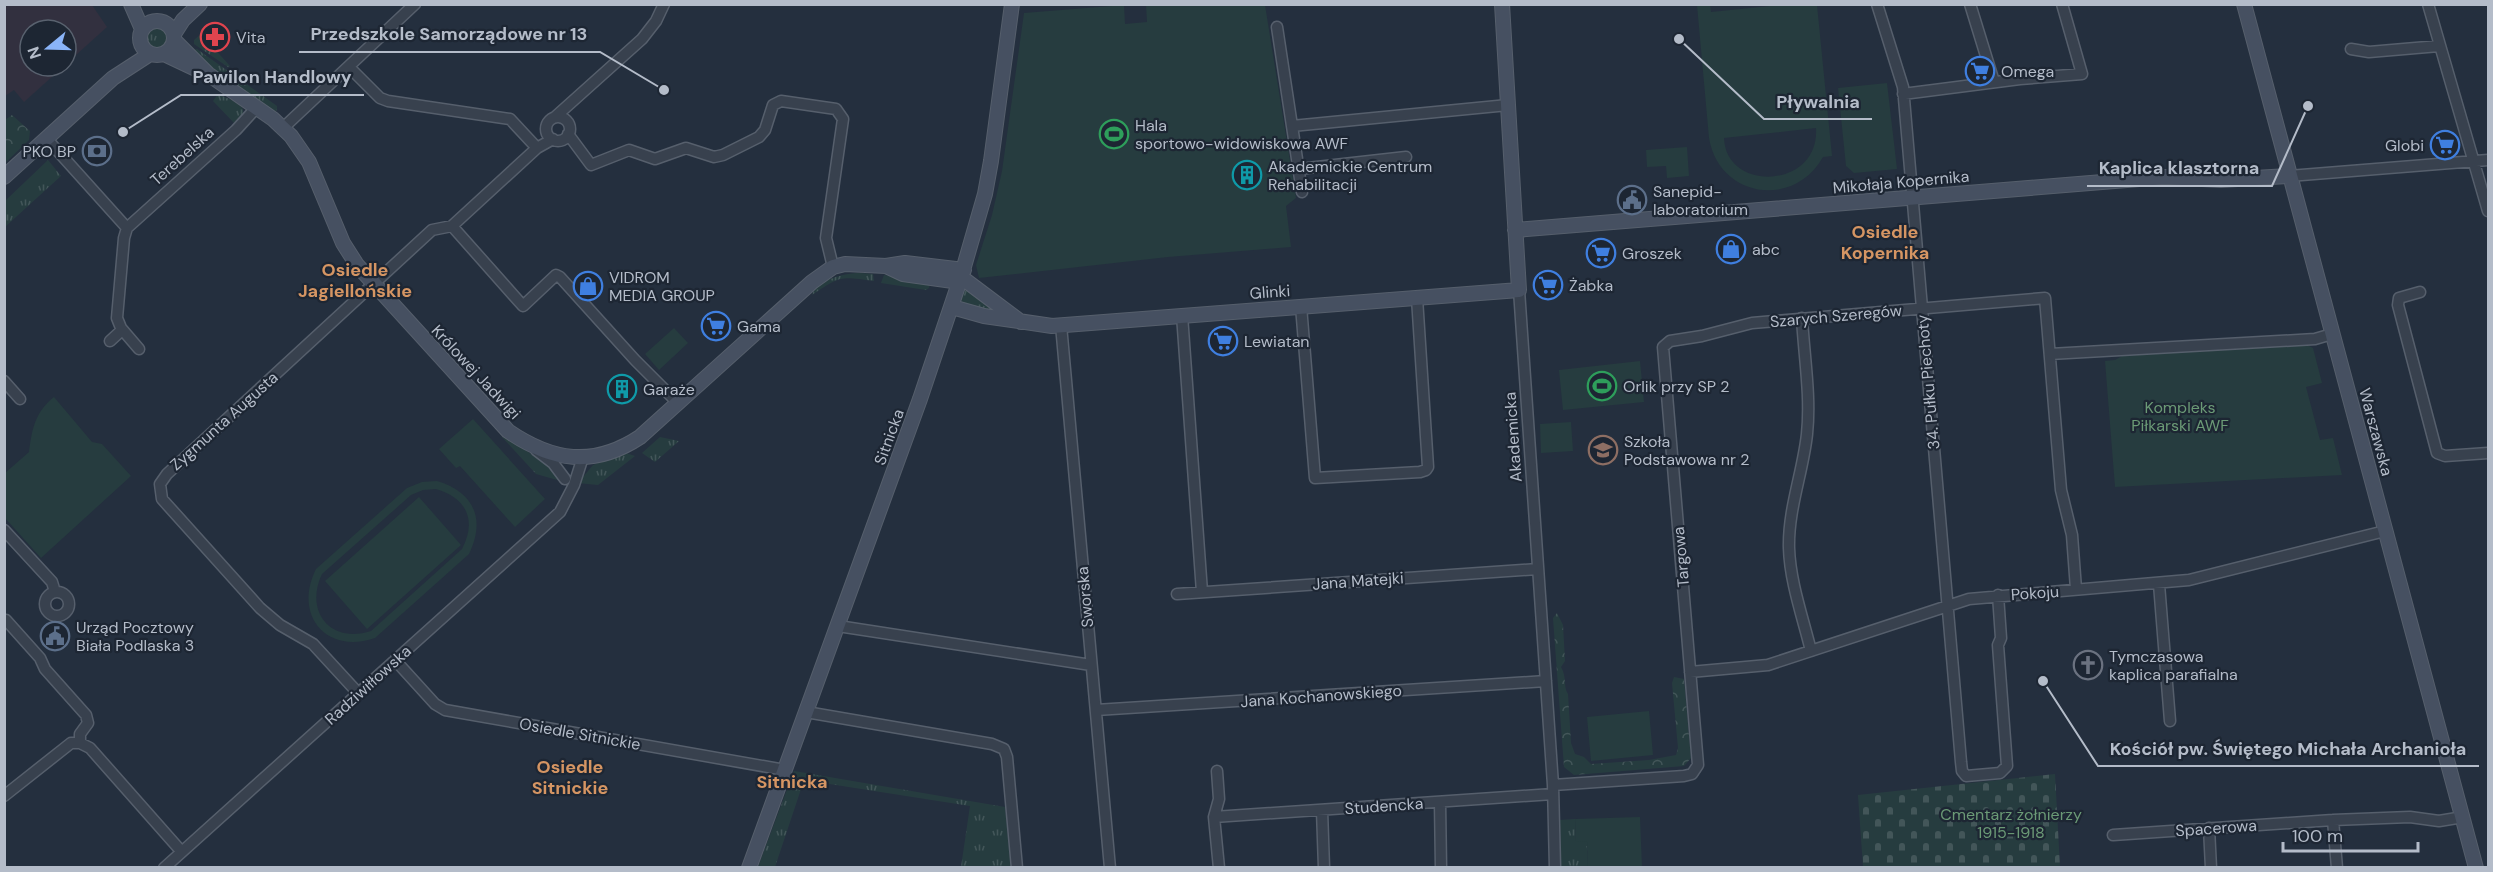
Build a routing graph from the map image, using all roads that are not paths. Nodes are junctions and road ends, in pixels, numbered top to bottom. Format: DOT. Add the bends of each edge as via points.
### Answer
graph roads {
  1 [pos="131,4"];
  2 [pos="138,4"];
  3 [pos="187,4"];
  4 [pos="200,4"];
  5 [pos="416,4"];
  6 [pos="664,4"];
  7 [pos="1012,4"];
  8 [pos="1502,4"];
  9 [pos="1877,4"];
  10 [pos="1970,4"];
  11 [pos="2062,4"];
  12 [pos="2244,4"];
  13 [pos="2428,4"];
  14 [pos="159,21"];
  15 [pos="1277,27"];
  16 [pos="141,35"];
  17 [pos="175,37"];
  18 [pos="2439,46"];
  19 [pos="2351,49"];
  20 [pos="157,54"];
  21 [pos="349,67"];
  22 [pos="208,74"];
  23 [pos="113,78"];
  24 [pos="1994,82"];
  25 [pos="1904,94"];
  26 [pos="578,98"];
  27 [pos="1508,105"];
  28 [pos="257,107"];
  29 [pos="555,117"];
  30 [pos="566,121"];
  31 [pos="1292,126"];
  32 [pos="284,128"];
  33 [pos="568,134"];
  34 [pos="550,136"];
  35 [pos="46,138"];
  36 [pos="537,148"];
  37 [pos="1406,157"];
  38 [pos="2488,160"];
  39 [pos="2473,161"];
  40 [pos="1299,169"];
  41 [pos="2289,176"];
  42 [pos="4,177"];
  43 [pos="1302,192"];
  44 [pos="1912,197"];
  45 [pos="2488,210"];
  46 [pos="452,226"];
  47 [pos="127,228"];
  48 [pos="1515,230"];
  49 [pos="833,267"];
  50 [pos="962,276"];
  51 [pos="374,285"];
  52 [pos="1519,290"];
  53 [pos="2420,292"];
  54 [pos="1417,298"];
  55 [pos="1301,306"];
  56 [pos="952,307"];
  57 [pos="1921,308"];
  58 [pos="1182,315"];
  59 [pos="1802,318"];
  60 [pos="1023,323"];
  61 [pos="1061,326"];
  62 [pos="122,330"];
  63 [pos="2332,334"];
  64 [pos="110,341"];
  65 [pos="1666,343"];
  66 [pos="139,349"];
  67 [pos="2050,354"];
  68 [pos="4,381"];
  69 [pos="20,399"];
  70 [pos="678,403"];
  71 [pos="528,445"];
  72 [pos="2488,453"];
  73 [pos="567,457"];
  74 [pos="583,457"];
  75 [pos="565,479"];
  76 [pos="567,498"];
  77 [pos="4,530"];
  78 [pos="2385,531"];
  79 [pos="1538,569"];
  80 [pos="2159,584"];
  81 [pos="2076,590"];
  82 [pos="55,592"];
  83 [pos="1202,592"];
  84 [pos="1177,594"];
  85 [pos="1998,595"];
  86 [pos="1947,605"];
  87 [pos="6,620"];
  88 [pos="838,626"];
  89 [pos="1811,651"];
  90 [pos="395,660"];
  91 [pos="1091,665"];
  92 [pos="1690,672"];
  93 [pos="1546,681"];
  94 [pos="358,693"];
  95 [pos="1096,710"];
  96 [pos="806,712"];
  97 [pos="2170,721"];
  98 [pos="80,743"];
  99 [pos="785,770"];
  100 [pos="1217,771"];
  101 [pos="1695,772"];
  102 [pos="1553,789"];
  103 [pos="4,796"];
  104 [pos="1440,802"];
  105 [pos="1322,810"];
  106 [pos="1214,817"];
  107 [pos="2463,817"];
  108 [pos="2333,820"];
  109 [pos="2209,828"];
  110 [pos="2112,835"];
  111 [pos="182,851"];
  112 [pos="164,867"];
  113 [pos="749,867"];
  114 [pos="1017,867"];
  115 [pos="1110,867"];
  116 [pos="1219,867"];
  117 [pos="1324,867"];
  118 [pos="1441,867"];
  119 [pos="1555,867"];
  120 [pos="2211,867"];
  121 [pos="2337,867"];
  122 [pos="2476,867"];
  1 -- 16 [label="street"];
  2 -- 14 [label="street"];
  3 -- 14 [label="street"];
  4 -- 17 [label="street" via="183,20"];
  5 -- 21 [label="street"];
  6 -- 26 [label="street" via="642,39"];
  7 -- 50 [label="street, Sitnicka" via="985,194"];
  8 -- 27 [label="street, Akademicka"];
  9 -- 25 [label="street, 34. Pułku Piechoty"];
  10 -- 24 [label="street"];
  11 -- 24 [label="street" via="2082,74"];
  12 -- 41 [label="street, Warszawska"];
  13 -- 18 [label="street"];
  14 -- 16 [label="street"];
  14 -- 17 [label="street" via="171,27"];
  15 -- 31 [label="street"];
  16 -- 20 [label="street" via="142,46"];
  16 -- 23 [label="street"];
  17 -- 20 [label="street" via="171,49"];
  17 -- 22 [label="street, Królowej Jadwigi"];
  18 -- 19 [label="street" via="2369,52"];
  18 -- 39 [label="street"];
  20 -- 22 [label="street, Królowej Jadwigi"];
  20 -- 23 [label="street"];
  21 -- 32 [label="street"];
  21 -- 36 [label="street" via="380,98 510,119"];
  22 -- 28 [label="street, Królowej Jadwigi"];
  23 -- 35 [label="street"];
  24 -- 25 [label="street"];
  25 -- 44 [label="street, 34. Pułku Piechoty"];
  26 -- 29 [label="street"];
  26 -- 30 [label="street"];
  27 -- 31 [label="street"];
  27 -- 48 [label="street, Akademicka"];
  28 -- 32 [label="street, Królowej Jadwigi"];
  28 -- 47 [label="street, Terebelska"];
  29 -- 30 [label="street"];
  29 -- 34 [label="street" via="548,121"];
  30 -- 33 [label="street"];
  31 -- 40 [label="street"];
  32 -- 51 [label="street, Królowej Jadwigi" via="309,162 343,243"];
  33 -- 34 [label="street" via="562,140"];
  33 -- 49 [label="street" via="591,165 629,150 655,159 686,148 714,157 759,137 773,105 781,101 836,109 843,119 826,238"];
  34 -- 36 [label="street"];
  35 -- 42 [label="street"];
  35 -- 47 [label="street"];
  36 -- 46 [label="street"];
  37 -- 40 [label="street"];
  38 -- 39 [label="street"];
  39 -- 41 [label="street"];
  39 -- 45 [label="street"];
  40 -- 43 [label="street"];
  41 -- 44 [label="street, Mikołaja Kopernika" via="2221,180 2164,177"];
  41 -- 63 [label="street, Warszawska"];
  44 -- 48 [label="street, Mikołaja Kopernika"];
  44 -- 57 [label="street, 34. Pułku Piechoty"];
  46 -- 51 [label="street" via="432,230"];
  46 -- 70 [label="street" via="523,306 556,275 560,277"];
  47 -- 62 [label="street" via="117,318"];
  48 -- 52 [label="street, Akademicka"];
  49 -- 50 [label="street" via="905,263"];
  49 -- 70 [label="street, Królowej Jadwigi"];
  50 -- 56 [label="street, Sitnicka"];
  50 -- 60 [label="street"];
  51 -- 71 [label="street, Królowej Jadwigi" via="508,431"];
  51 -- 94 [label="street, Zygmunta Augusta" via="160,484 162,499 260,608 313,644"];
  52 -- 54 [label="street, Glinki"];
  52 -- 79 [label="street, Akademicka"];
  53 -- 72 [label="street" via="2399,298 2398,305 2435,449 2440,456"];
  54 -- 55 [label="street, Glinki"];
  54 -- 55 [label="street" via="1428,467 1420,472 1315,478"];
  55 -- 58 [label="street, Glinki"];
  56 -- 60 [label="street, Glinki"];
  56 -- 88 [label="street, Sitnicka"];
  57 -- 59 [label="street, Szarych Szeregów"];
  57 -- 67 [label="street, Szarych Szeregów" via="2045,297"];
  57 -- 86 [label="street, 34. Pułku Piechoty"];
  58 -- 61 [label="street, Glinki"];
  58 -- 83 [label="street"];
  59 -- 65 [label="street, Szarych Szeregów" via="1752,323"];
  59 -- 89 [label="street" via="1809,411 1789,547"];
  60 -- 61 [label="street, Glinki"];
  61 -- 91 [label="street, Sworska"];
  62 -- 64 [label="street"];
  62 -- 66 [label="street"];
  63 -- 67 [label="street" via="2314,339"];
  63 -- 78 [label="street, Warszawska"];
  65 -- 92 [label="street, Targowa" via="1663,347"];
  67 -- 81 [label="street" via="2061,490 2072,535"];
  68 -- 69 [label="street"];
  70 -- 74 [label="street, Królowej Jadwigi" via="632,442"];
  71 -- 73 [label="street, Królowej Jadwigi"];
  71 -- 75 [label="street" via="553,463"];
  73 -- 74 [label="street, Królowej Jadwigi"];
  73 -- 75 [label="street"];
  74 -- 76 [label="street, Radziwiłłowska"];
  75 -- 76 [label="street"];
  76 -- 90 [label="street, Radziwiłłowska" via="560,512"];
  77 -- 82 [label="street" via="52,582"];
  78 -- 80 [label="street, Pokoju"];
  78 -- 107 [label="street, Warszawska"];
  79 -- 83 [label="street, Jana Matejki"];
  79 -- 93 [label="street, Akademicka"];
  80 -- 81 [label="street, Pokoju"];
  80 -- 97 [label="street"];
  81 -- 85 [label="street, Pokoju"];
  83 -- 84 [label="street, Jana Matejki"];
  85 -- 86 [label="street, Pokoju"];
  85 -- 86 [label="street, 34. Pułku Piechoty" via="2007,766 2000,773 1966,776 1962,771"];
  86 -- 89 [label="street, Pokoju"];
  87 -- 98 [label="street" via="86,715 88,723 80,734"];
  88 -- 91 [label="street"];
  88 -- 96 [label="street, Sitnicka"];
  89 -- 92 [label="street, Pokoju" via="1768,665"];
  90 -- 94 [label="street, Radziwiłłowska"];
  90 -- 99 [label="street, Osiedle Sitnickie" via="445,710"];
  91 -- 95 [label="street, Sworska"];
  92 -- 101 [label="street, Targowa" via="1698,759"];
  93 -- 95 [label="street, Jana Kochanowskiego"];
  93 -- 102 [label="street, Akademicka"];
  94 -- 111 [label="street, Radziwiłłowska"];
  95 -- 115 [label="street, Sworska"];
  96 -- 99 [label="street, Sitnicka"];
  96 -- 114 [label="street" via="1004,749"];
  98 -- 103 [label="street" via="71,743"];
  98 -- 111 [label="street" via="90,748"];
  99 -- 113 [label="street, Sitnicka"];
  100 -- 106 [label="street" via="1219,800"];
  101 -- 102 [label="street, Studencka"];
  102 -- 104 [label="street, Studencka"];
  102 -- 119 [label="street, Akademicka"];
  104 -- 105 [label="street, Studencka"];
  104 -- 118 [label="street"];
  105 -- 106 [label="street, Studencka"];
  105 -- 117 [label="street"];
  106 -- 116 [label="street"];
  107 -- 108 [label="street, Spacerowa"];
  107 -- 122 [label="street, Warszawska"];
  108 -- 109 [label="street, Spacerowa"];
  108 -- 121 [label="street"];
  109 -- 110 [label="street, Spacerowa"];
  109 -- 120 [label="street"];
  111 -- 112 [label="street, Radziwiłłowska"];
}
